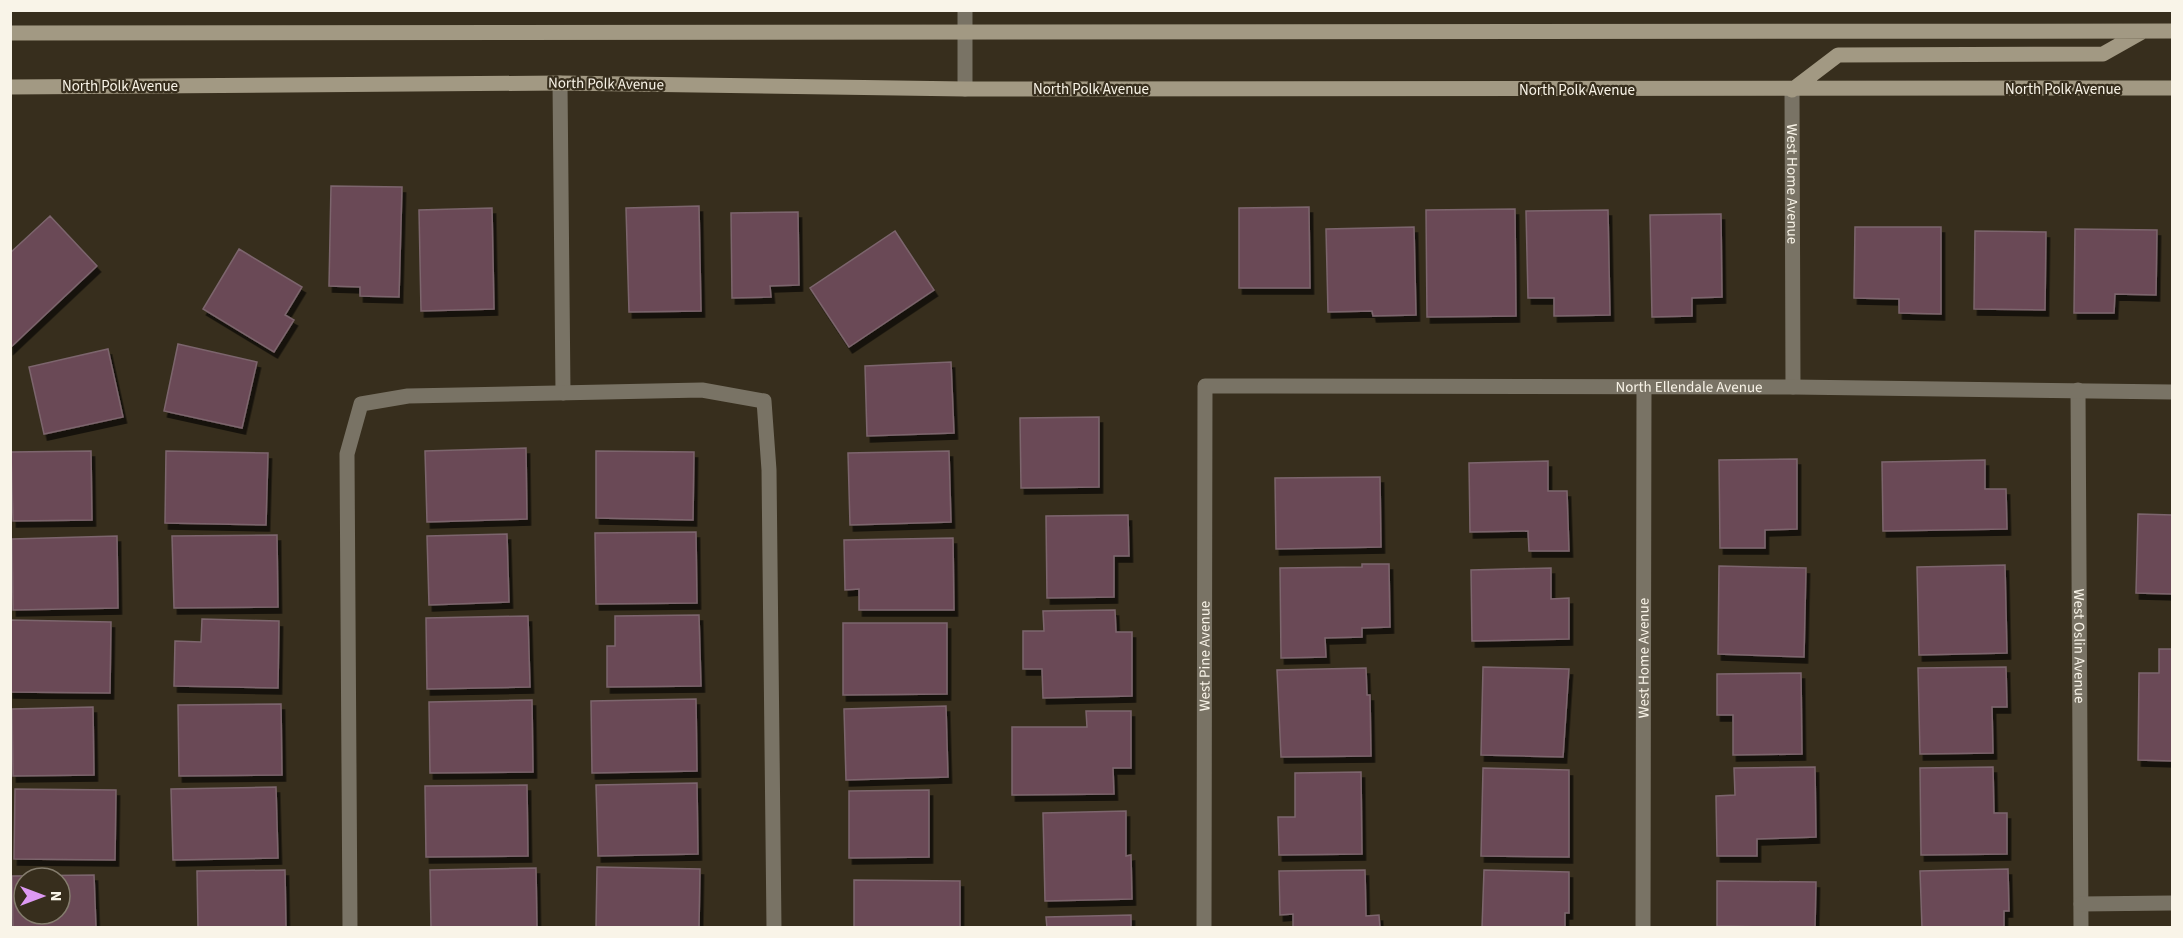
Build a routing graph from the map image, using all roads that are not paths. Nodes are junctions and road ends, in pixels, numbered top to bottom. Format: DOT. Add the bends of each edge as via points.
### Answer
graph roads {
  1 [pos="965,10"];
  2 [pos="2145,31"];
  3 [pos="2172,31"];
  4 [pos="10,33"];
  5 [pos="965,34"];
  6 [pos="560,83"];
  7 [pos="10,87"];
  8 [pos="2172,88"];
  9 [pos="965,89"];
  10 [pos="1792,90"];
  11 [pos="1205,386"];
  12 [pos="1793,387"];
  13 [pos="1644,388"];
  14 [pos="2079,390"];
  15 [pos="2172,392"];
  16 [pos="563,393"];
  17 [pos="2172,903"];
  18 [pos="2081,904"];
  19 [pos="351,927"];
  20 [pos="774,927"];
  21 [pos="1204,927"];
  22 [pos="1643,927"];
  23 [pos="2081,927"];
  1 -- 5 [label="street"];
  2 -- 3 [label="main road"];
  2 -- 5 [label="main road"];
  2 -- 10 [label="main road" via="2103,54 1838,55"];
  4 -- 5 [label="main road"];
  5 -- 9 [label="street"];
  6 -- 7 [label="main road, North Polk Avenue"];
  6 -- 9 [label="main road, North Polk Avenue"];
  6 -- 16 [label="street"];
  8 -- 10 [label="main road, North Polk Avenue"];
  9 -- 10 [label="main road, North Polk Avenue"];
  10 -- 12 [label="street, West Home Avenue"];
  11 -- 13 [label="street, North Ellendale Avenue"];
  11 -- 21 [label="street, West Pine Avenue"];
  12 -- 13 [label="street, North Ellendale Avenue"];
  12 -- 14 [label="street, North Ellendale Avenue"];
  13 -- 22 [label="street, West Home Avenue"];
  14 -- 15 [label="street, North Ellendale Avenue"];
  14 -- 18 [label="street, West Oslin Avenue"];
  16 -- 19 [label="street" via="408,396 362,404 347,454"];
  16 -- 20 [label="street" via="702,390 764,401 769,470"];
  17 -- 18 [label="street"];
  18 -- 23 [label="street, West Oslin Avenue"];
}
